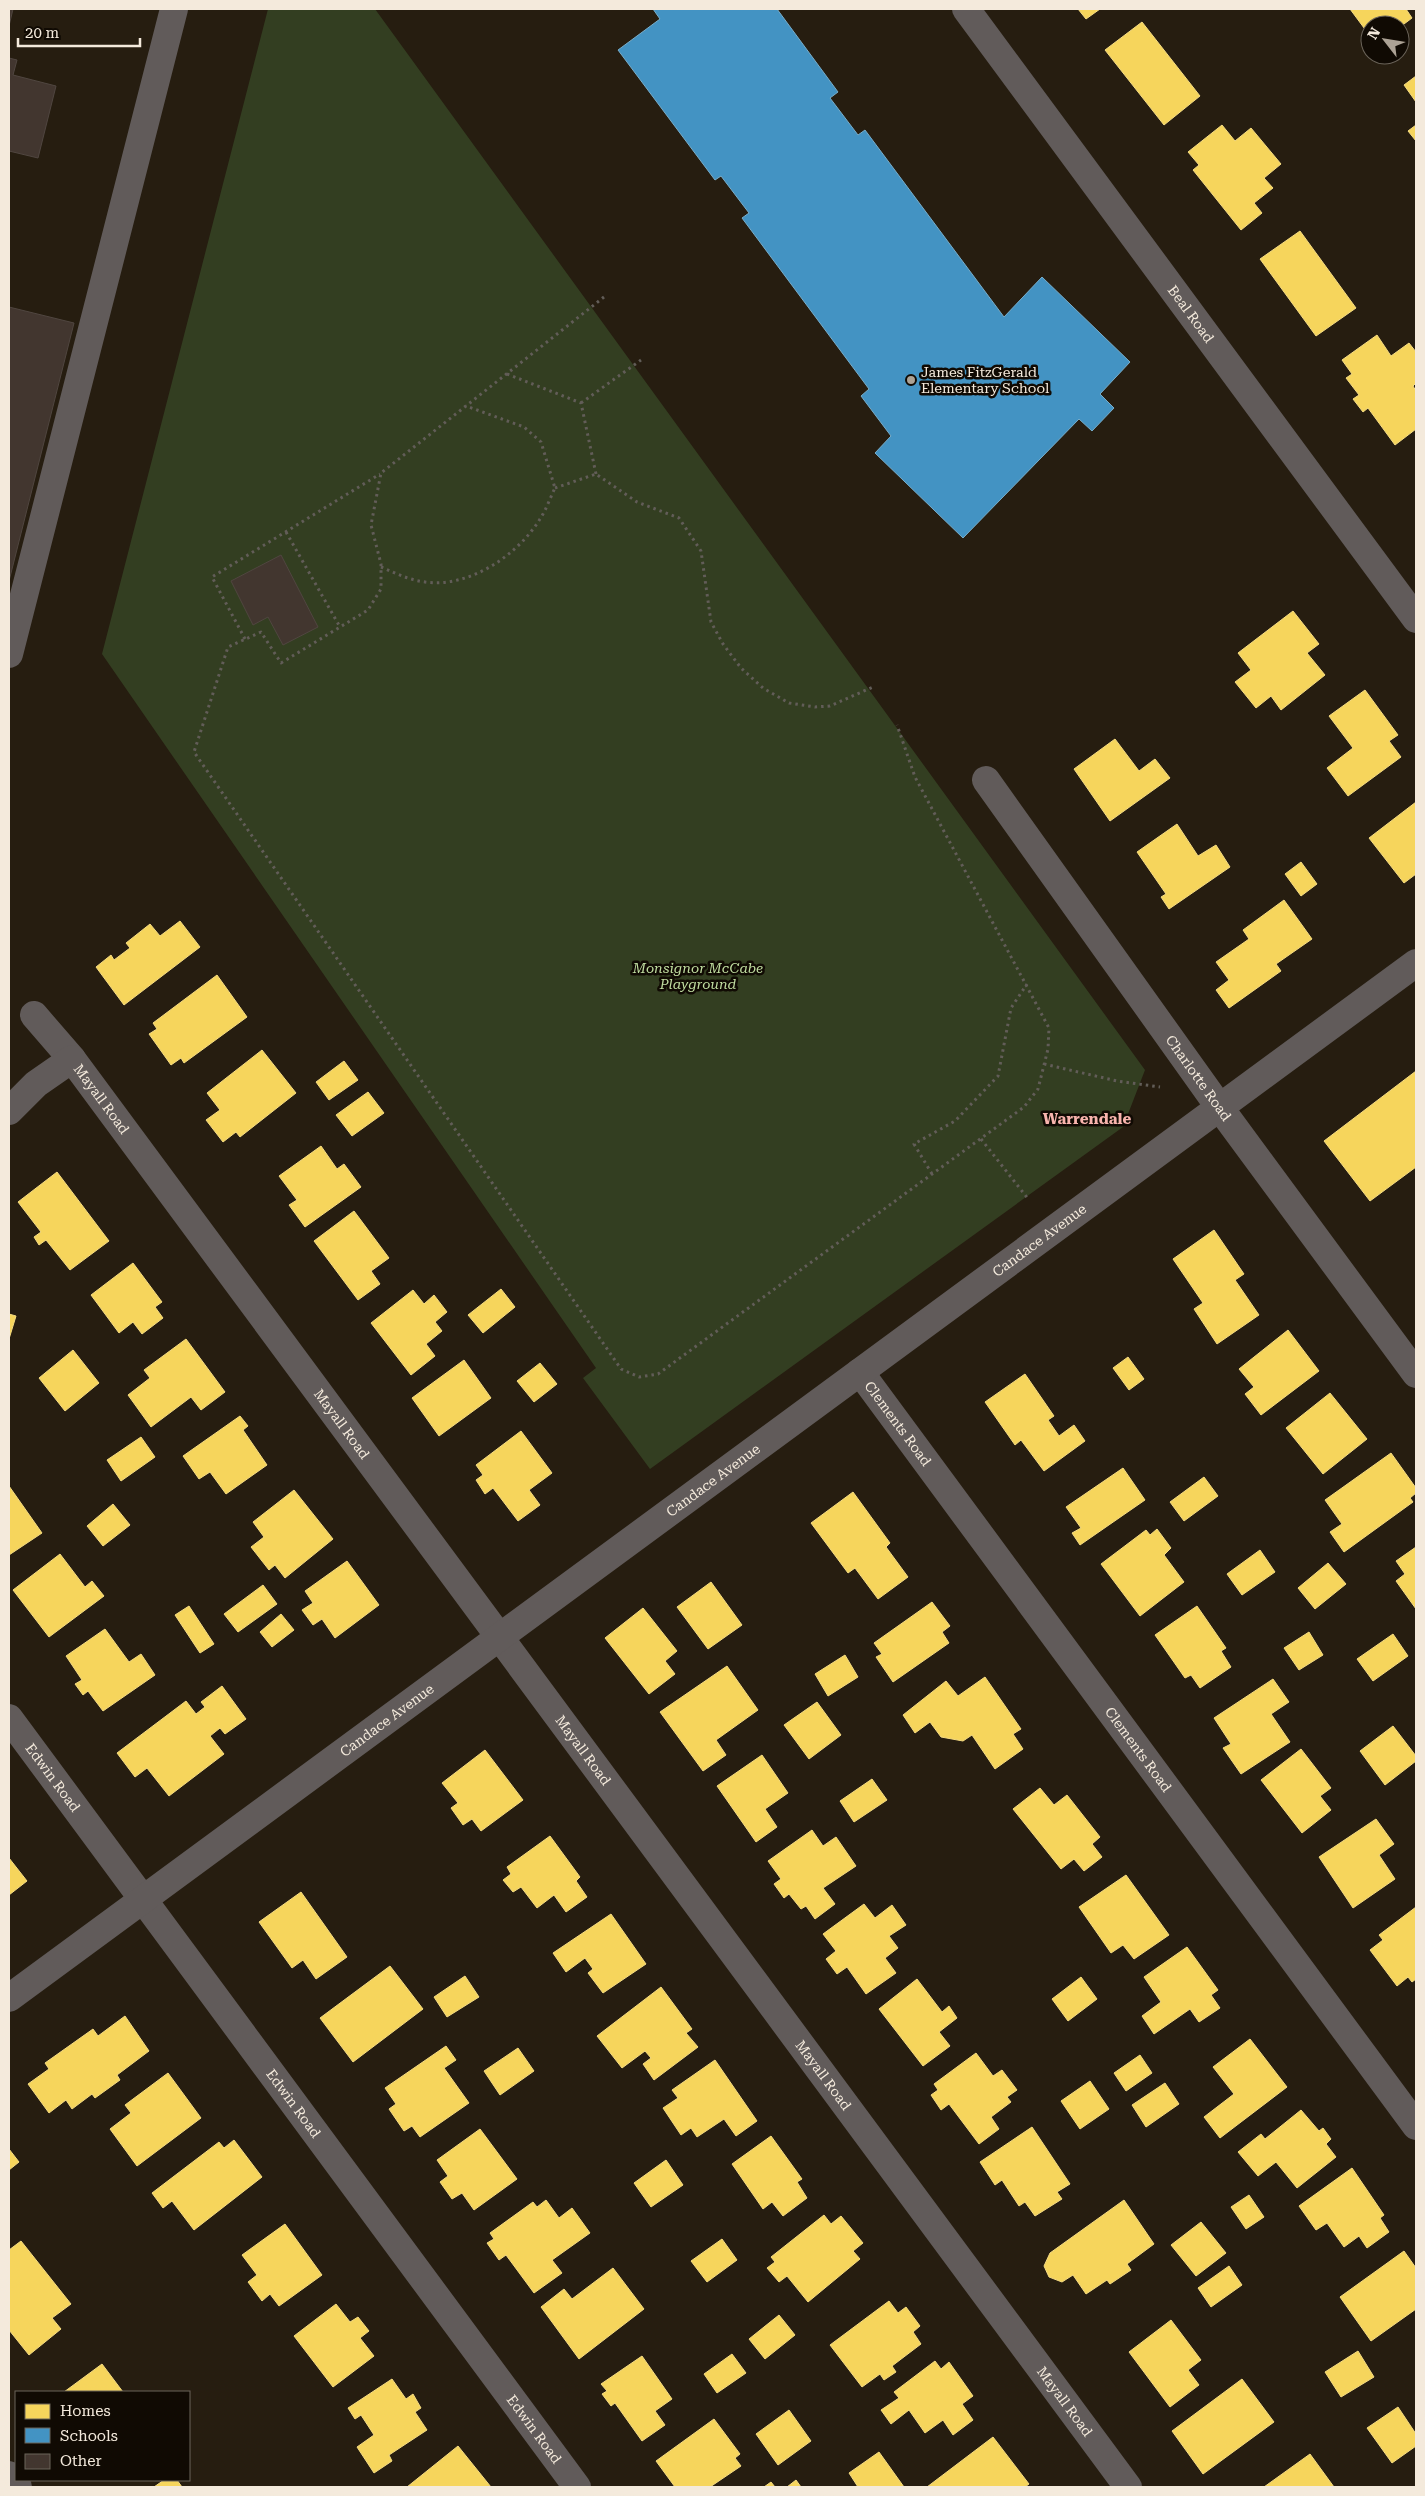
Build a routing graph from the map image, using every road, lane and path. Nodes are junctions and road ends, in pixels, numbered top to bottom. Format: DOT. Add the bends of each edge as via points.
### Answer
graph roads {
  1 [pos="174,9"];
  2 [pos="966,9"];
  3 [pos="604,297"];
  4 [pos="641,360"];
  5 [pos="507,374"];
  6 [pos="581,403"];
  7 [pos="466,406"];
  8 [pos="381,474"];
  9 [pos="596,474"];
  10 [pos="555,488"];
  11 [pos="286,532"];
  12 [pos="381,567"];
  13 [pos="1416,619"];
  14 [pos="340,627"];
  15 [pos="245,639"];
  16 [pos="9,654"];
  17 [pos="873,687"];
  18 [pos="897,725"];
  19 [pos="986,780"];
  20 [pos="1416,963"];
  21 [pos="1027,984"];
  22 [pos="34,1016"];
  23 [pos="72,1059"];
  24 [pos="1044,1064"];
  25 [pos="1160,1087"];
  26 [pos="1220,1108"];
  27 [pos="9,1111"];
  28 [pos="981,1138"];
  29 [pos="932,1174"];
  30 [pos="1029,1200"];
  31 [pos="860,1372"];
  32 [pos="1416,1374"];
  33 [pos="501,1636"];
  34 [pos="9,1718"];
  35 [pos="143,1900"];
  36 [pos="9,1998"];
  37 [pos="1416,2126"];
  38 [pos="9,2475"];
  39 [pos="18,2487"];
  40 [pos="577,2487"];
  41 [pos="1128,2487"];
  1 -- 16 [label="street"];
  2 -- 13 [label="street, Beal Road"];
  3 -- 5 [label="path"];
  4 -- 6 [label="path"];
  5 -- 6 [label="path"];
  5 -- 7 [label="path"];
  6 -- 9 [label="path"];
  7 -- 8 [label="path"];
  7 -- 10 [label="path" via="524,427 541,442"];
  8 -- 11 [label="path"];
  8 -- 12 [label="path" via="371,525"];
  9 -- 10 [label="path"];
  9 -- 17 [label="path" via="637,502 679,518 700,551 711,622 722,644 763,688 788,703 815,708 830,706"];
  10 -- 12 [label="path" via="540,520 524,539 502,560 477,574 454,582 425,582"];
  11 -- 14 [label="path"];
  11 -- 15 [label="path" via="212,577"];
  12 -- 14 [label="path" via="381,589 368,610"];
  14 -- 15 [label="path" via="281,662 261,632"];
  15 -- 29 [label="path" via="228,648 194,752 621,1369 640,1377 658,1374"];
  18 -- 21 [label="path" via="915,777"];
  19 -- 26 [label="street, Charlotte Road"];
  20 -- 26 [label="street, Candace Avenue"];
  21 -- 24 [label="path" via="1049,1028"];
  21 -- 29 [label="path" via="1011,1008 998,1076 955,1121 914,1144"];
  22 -- 23 [label="street, Mayall Road"];
  23 -- 27 [label="street" via="36,1084"];
  23 -- 33 [label="street, Mayall Road"];
  24 -- 25 [label="path"];
  24 -- 28 [label="path" via="1038,1089 1024,1107"];
  26 -- 31 [label="street, Candace Avenue"];
  26 -- 32 [label="street, Charlotte Road"];
  28 -- 29 [label="path"];
  28 -- 30 [label="path"];
  31 -- 33 [label="street, Candace Avenue"];
  31 -- 37 [label="street, Clements Road"];
  33 -- 35 [label="street, Candace Avenue"];
  33 -- 41 [label="street, Mayall Road"];
  34 -- 35 [label="street, Edwin Road"];
  35 -- 36 [label="street, Candace Avenue"];
  35 -- 40 [label="street, Edwin Road"];
  38 -- 39 [label="street"];
}
